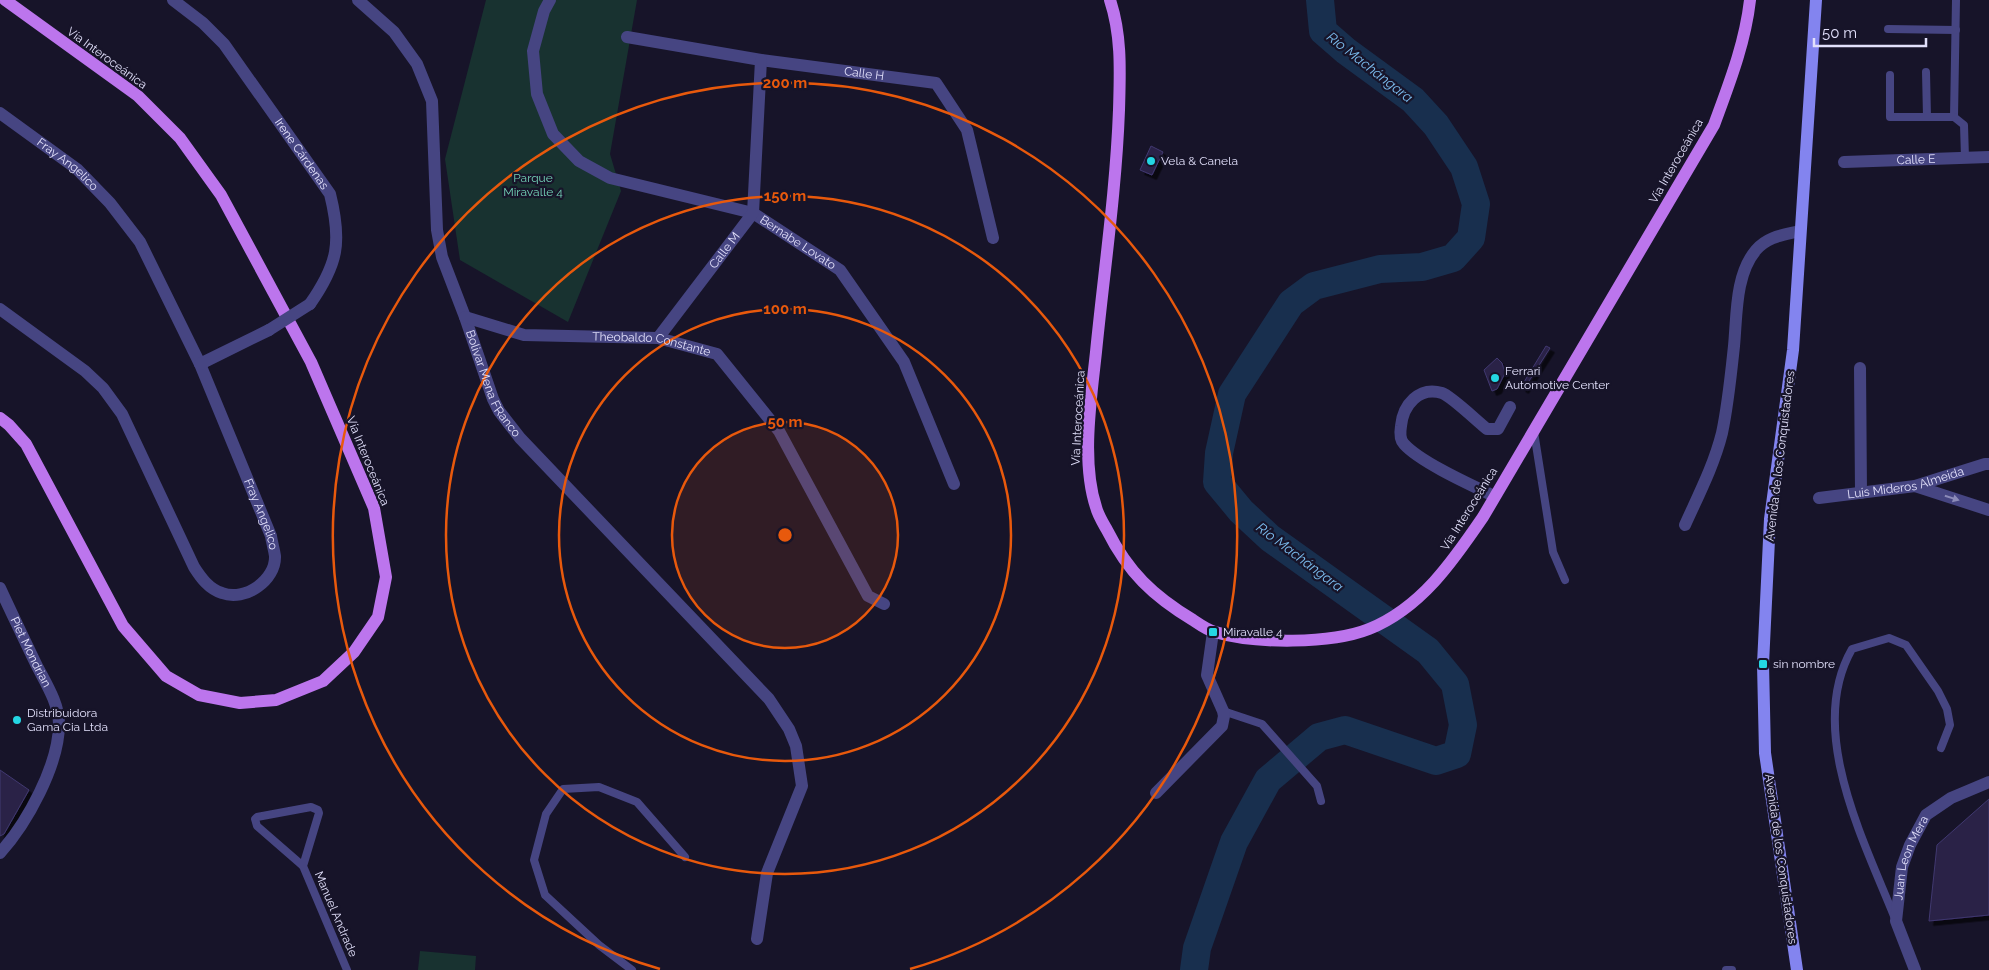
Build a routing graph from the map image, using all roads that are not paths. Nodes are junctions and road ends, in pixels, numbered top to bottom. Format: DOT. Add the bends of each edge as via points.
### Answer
graph roads {
  1 [pos="5,0"];
  2 [pos="173,0"];
  3 [pos="358,0"];
  4 [pos="550,0"];
  5 [pos="1110,0"];
  6 [pos="1750,0"];
  7 [pos="1816,0"];
  8 [pos="1956,0"];
  9 [pos="1888,30"];
  10 [pos="1956,30"];
  11 [pos="627,37"];
  12 [pos="762,60"];
  13 [pos="1926,72"];
  14 [pos="1890,75"];
  15 [pos="0,113"];
  16 [pos="1927,117"];
  17 [pos="1954,117"];
  18 [pos="1989,157"];
  19 [pos="1965,158"];
  20 [pos="1844,162"];
  21 [pos="753,212"];
  22 [pos="1800,231"];
  23 [pos="993,238"];
  24 [pos="0,309"];
  25 [pos="465,317"];
  26 [pos="658,338"];
  27 [pos="200,364"];
  28 [pos="1860,368"];
  29 [pos="1510,407"];
  30 [pos="0,418"];
  31 [pos="1533,430"];
  32 [pos="1989,464"];
  33 [pos="954,484"];
  34 [pos="1915,486"];
  35 [pos="1861,493"];
  36 [pos="1494,496"];
  37 [pos="1819,498"];
  38 [pos="1989,510"];
  39 [pos="1685,525"];
  40 [pos="1565,580"];
  41 [pos="0,588"];
  42 [pos="884,604"];
  43 [pos="1213,632"];
  44 [pos="1223,711"];
  45 [pos="1941,748"];
  46 [pos="1989,782"];
  47 [pos="1156,792"];
  48 [pos="1321,801"];
  49 [pos="0,853"];
  50 [pos="685,858"];
  51 [pos="303,866"];
  52 [pos="1896,921"];
  53 [pos="757,939"];
  54 [pos="347,970"];
  55 [pos="632,970"];
  56 [pos="1726,970"];
  57 [pos="1732,970"];
  58 [pos="1798,970"];
  59 [pos="1915,970"];
  1 -- 30 [label="main road, Vía Interoceánica" via="138,96 180,138 221,195 311,362 374,508 386,578 378,617 354,652 323,681 276,700 240,703 199,695 166,676 123,626 26,444"];
  2 -- 27 [label="street, Irene Cárdenas, bridge" via="224,44 330,194 337,219 334,260 325,282 310,304 269,330"];
  3 -- 25 [label="street, Bolivar Mena FRanco" via="394,32 417,64 432,101 437,230 442,257"];
  4 -- 21 [label="street, Bernabe Lovato" via="533,51 537,94 553,134 579,161 610,178"];
  5 -- 43 [label="main road, Vía Interoceánica" via="1116,18 1120,61 1118,133 1090,412 1088,462 1096,508 1114,544 1142,583 1170,607"];
  6 -- 31 [label="main road, Vía Interoceánica" via="1735,69 1714,125"];
  7 -- 22 [label="street, Avenida de los Conquistadores"];
  8 -- 10 [label="lane"];
  9 -- 10 [label="lane"];
  10 -- 17 [label="lane"];
  11 -- 12 [label="street, Calle H"];
  12 -- 21 [label="street"];
  12 -- 23 [label="street, Calle H" via="936,83 967,130"];
  13 -- 16 [label="lane"];
  14 -- 16 [label="lane" via="1890,117"];
  15 -- 27 [label="street, Fray Angelico" via="76,169 127,224 140,242"];
  16 -- 17 [label="lane"];
  17 -- 19 [label="lane" via="1964,125"];
  18 -- 19 [label="street, Calle E"];
  19 -- 20 [label="street, Calle E"];
  21 -- 26 [label="street, Calle M"];
  21 -- 33 [label="street, Bernabe Lovato" via="840,270 904,362"];
  22 -- 39 [label="street" via="1770,238 1756,250 1744,269 1722,431 1715,460"];
  22 -- 58 [label="street, Avenida de los Conquistadores" via="1793,350 1770,519 1763,664 1765,753"];
  24 -- 27 [label="street, Fray Angelico" via="104,388 122,414 204,582 223,594 242,594 256,589 270,573 275,557 271,536"];
  25 -- 26 [label="street, Theobaldo Constante" via="524,335"];
  25 -- 53 [label="street, Bolivar Mena FRanco" via="499,412 520,438 769,698 790,729 798,754 802,786 767,873"];
  26 -- 42 [label="street, Theobaldo Constante" via="717,354 780,432 868,596"];
  28 -- 35 [label="street"];
  29 -- 36 [label="street" via="1498,429 1487,429 1444,393 1430,391 1416,397 1406,407 1402,420 1400,432 1403,443 1423,458"];
  31 -- 36 [label="main road, Vía Interoceánica"];
  31 -- 40 [label="lane" via="1553,552"];
  32 -- 34 [label="street, Luis Mideros Almeida"];
  34 -- 35 [label="street, Luis Mideros Almeida"];
  34 -- 38 [label="street, one-way"];
  35 -- 37 [label="street, Luis Mideros Almeida"];
  36 -- 43 [label="main road, Vía Interoceánica" via="1456,556 1430,587 1400,612 1372,628 1346,637 1319,640 1247,638"];
  41 -- 49 [label="street, Piet Mondrian" via="53,698 59,723 54,757 36,799 16,836"];
  43 -- 44 [label="street" via="1207,675"];
  44 -- 47 [label="street" via="1222,726"];
  44 -- 48 [label="lane" via="1262,724 1317,786"];
  45 -- 52 [label="lane" via="1950,725 1947,709 1906,645 1889,638 1852,648 1843,664 1838,685 1834,728 1841,770 1855,820"];
  46 -- 52 [label="street, Juan Leon Mera" via="1951,798 1926,815 1902,867"];
  50 -- 55 [label="lane" via="637,802 599,787 563,789 546,814 534,860 545,895 599,946"];
  51 -- 51 [label="lane" via="318,810 311,808 257,817 257,826"];
  51 -- 54 [label="lane, Manuel Andrade"];
  52 -- 59 [label="street, Juan Leon Mera"];
  56 -- 57 [label="lane"];
}
